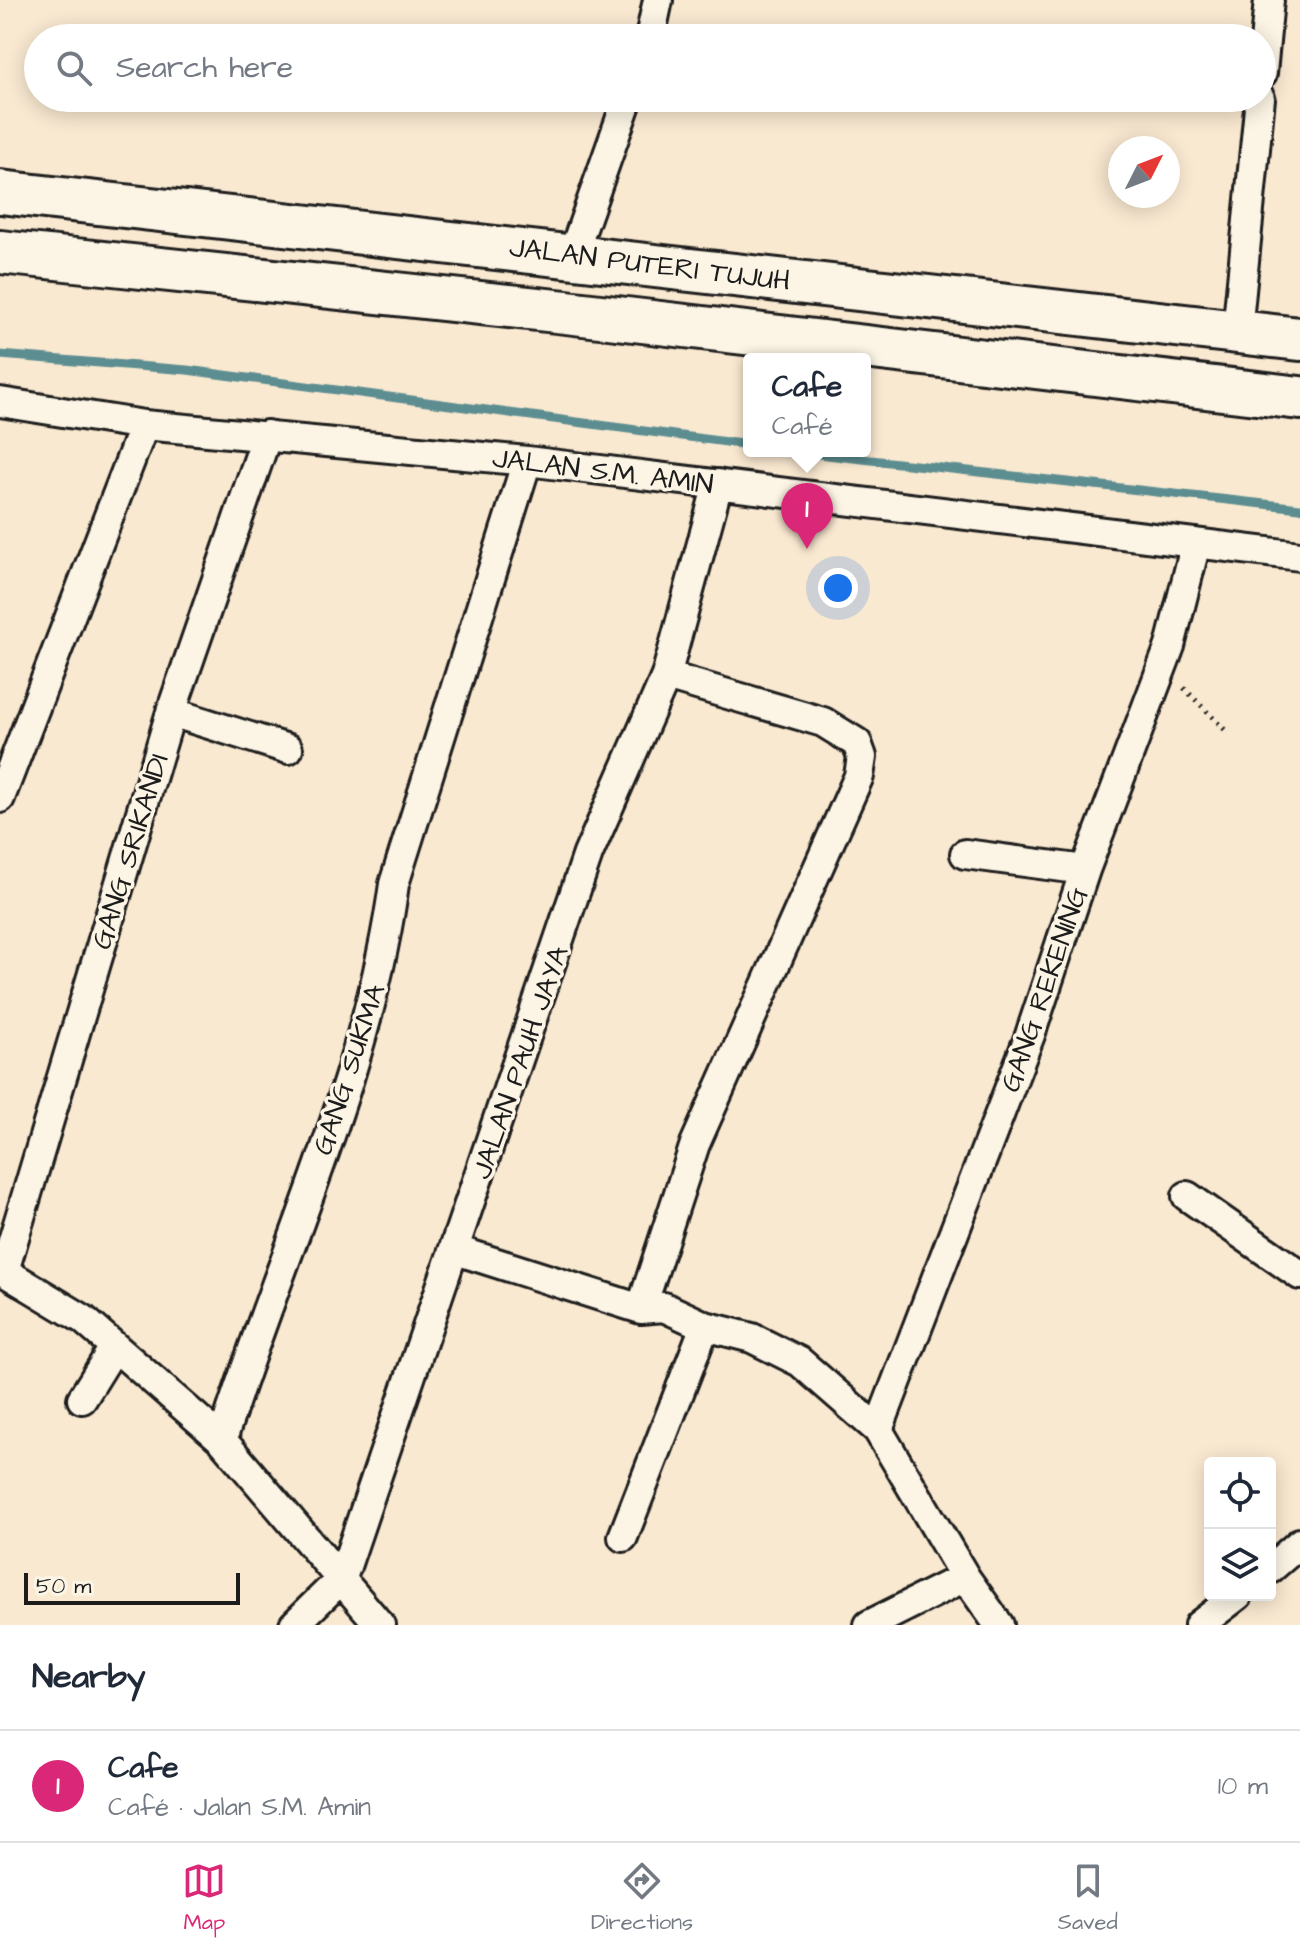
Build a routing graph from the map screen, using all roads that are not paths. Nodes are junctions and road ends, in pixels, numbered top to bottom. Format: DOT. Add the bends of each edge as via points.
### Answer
graph roads {
  1 [pos="658,0"];
  2 [pos="1269,0"];
  3 [pos="653,24"];
  4 [pos="1267,24"];
  5 [pos="623,112"];
  6 [pos="1259,112"];
  7 [pos="0,192"];
  8 [pos="0,252"];
  9 [pos="573,254"];
  10 [pos="1237,332"];
  11 [pos="1300,339"];
  12 [pos="1300,398"];
  13 [pos="0,402"];
  14 [pos="144,425"];
  15 [pos="267,435"];
  16 [pos="527,461"];
  17 [pos="718,484"];
  18 [pos="1196,543"];
  19 [pos="1300,556"];
  20 [pos="666,676"];
  21 [pos="171,712"];
  22 [pos="288,749"];
  23 [pos="0,798"];
  24 [pos="965,854"];
  25 [pos="1085,870"];
  26 [pos="1187,1196"];
  27 [pos="456,1250"];
  28 [pos="2,1270"];
  29 [pos="1300,1275"];
  30 [pos="641,1309"];
  31 [pos="705,1326"];
  32 [pos="113,1349"];
  33 [pos="82,1399"];
  34 [pos="878,1430"];
  35 [pos="222,1440"];
  36 [pos="623,1537"];
  37 [pos="1300,1543"];
  38 [pos="1276,1564"];
  39 [pos="965,1577"];
  40 [pos="342,1578"];
  41 [pos="1230,1601"];
  42 [pos="294,1625"];
  43 [pos="380,1625"];
  44 [pos="869,1625"];
  45 [pos="999,1625"];
  46 [pos="1199,1625"];
  1 -- 3 [label="street"];
  2 -- 4 [label="street"];
  5 -- 9 [label="street"];
  6 -- 10 [label="street"];
  7 -- 9 [label="highway, JALAN PUTERI TUJUH"];
  8 -- 12 [label="highway, JALAN PUTERI TUJUH"];
  9 -- 10 [label="highway, JALAN PUTERI TUJUH"];
  10 -- 11 [label="highway, JALAN PUTERI TUJUH"];
  13 -- 14 [label="street, JALAN S.M. AMIN"];
  14 -- 15 [label="street, JALAN S.M. AMIN"];
  14 -- 23 [label="street"];
  15 -- 16 [label="street, JALAN S.M. AMIN"];
  15 -- 21 [label="street, GANG SRIKANDI"];
  16 -- 17 [label="street, JALAN S.M. AMIN"];
  16 -- 35 [label="street, GANG SUKMA" via="394,884 385,949 347,1084"];
  17 -- 18 [label="street, JALAN S.M. AMIN"];
  17 -- 20 [label="street, JALAN PAUH JAYA"];
  18 -- 19 [label="street, JALAN S.M. AMIN"];
  18 -- 25 [label="street, GANG REKENING" via="1170,646"];
  20 -- 27 [label="street, JALAN PAUH JAYA" via="588,854"];
  20 -- 30 [label="street" via="823,722 857,743 862,757 859,776 695,1144"];
  21 -- 22 [label="street"];
  21 -- 28 [label="street, GANG SRIKANDI"];
  24 -- 25 [label="street"];
  25 -- 34 [label="street, GANG REKENING" via="1030,1035"];
  26 -- 29 [label="street"];
  27 -- 30 [label="street"];
  27 -- 40 [label="street, JALAN PAUH JAYA"];
  28 -- 32 [label="street" via="83,1319"];
  30 -- 31 [label="street" via="664,1307"];
  31 -- 34 [label="street" via="752,1338 800,1362"];
  31 -- 36 [label="street"];
  32 -- 33 [label="street"];
  32 -- 35 [label="street"];
  34 -- 39 [label="street"];
  35 -- 40 [label="street"];
  37 -- 38 [label="street"];
  39 -- 44 [label="street"];
  39 -- 45 [label="street"];
  40 -- 42 [label="street, JALAN PAUH JAYA"];
  40 -- 43 [label="street"];
  41 -- 46 [label="street"];
}
